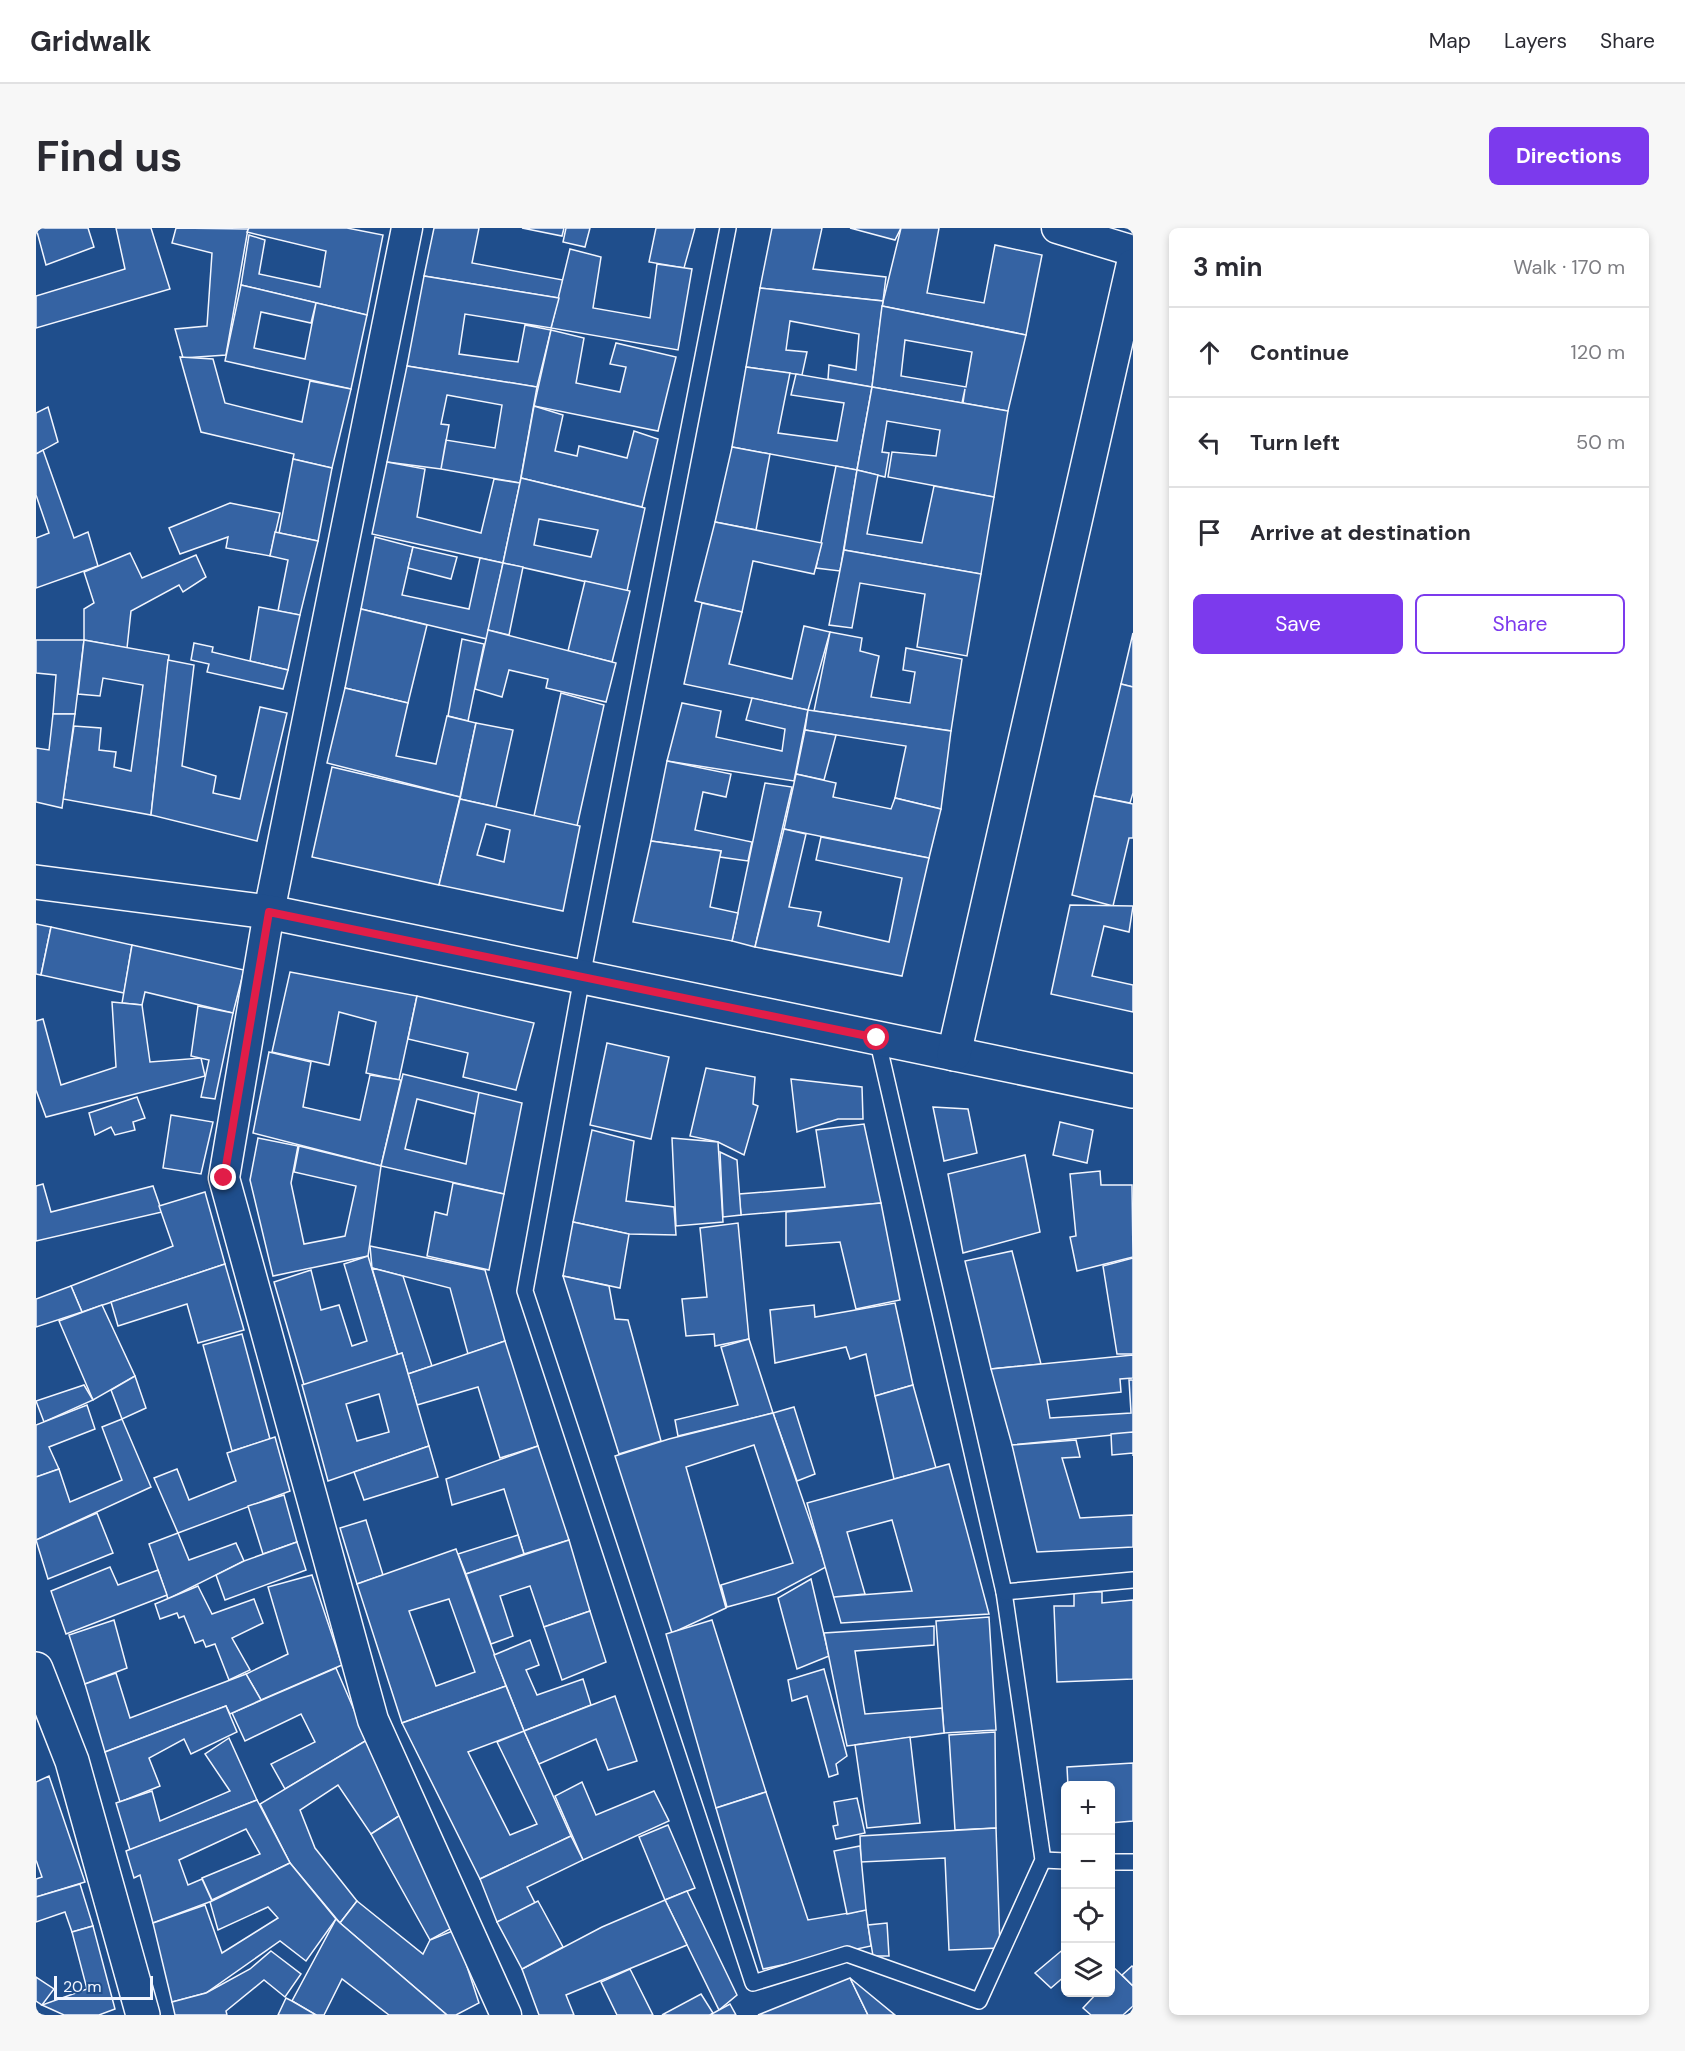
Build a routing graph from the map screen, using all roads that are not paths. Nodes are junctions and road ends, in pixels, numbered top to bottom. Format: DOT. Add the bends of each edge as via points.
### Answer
graph roads {
  1 [pos="407,228"];
  2 [pos="728,228"];
  3 [pos="1057,228"];
  4 [pos="1133,251"];
  5 [pos="1133,266"];
  6 [pos="36,882"];
  7 [pos="269,912"];
  8 [pos="582,977"];
  9 [pos="877,1038"];
  10 [pos="954,1054"];
  11 [pos="1133,1091"];
  12 [pos="1133,1580"];
  13 [pos="1004,1592"];
  14 [pos="36,1669"];
  15 [pos="1043,1860"];
  16 [pos="1061,1861"];
  17 [pos="1115,1862"];
  18 [pos="1133,1862"];
  19 [pos="143,2015"];
  20 [pos="506,2015"];
  1 -- 7 [label="street"];
  2 -- 8 [label="lane"];
  3 -- 4 [label="street"];
  5 -- 10 [label="street"];
  6 -- 7 [label="street"];
  7 -- 8 [label="street"];
  7 -- 20 [label="street" via="224,1178 373,1720"];
  8 -- 9 [label="street"];
  8 -- 15 [label="lane" via="525,1291 753,1983 847,1954 979,2001"];
  9 -- 10 [label="street"];
  9 -- 13 [label="lane"];
  10 -- 11 [label="street"];
  12 -- 13 [label="lane"];
  13 -- 15 [label="lane"];
  14 -- 19 [label="street" via="72,1761"];
  15 -- 16 [label="lane"];
  17 -- 18 [label="lane"];
}
